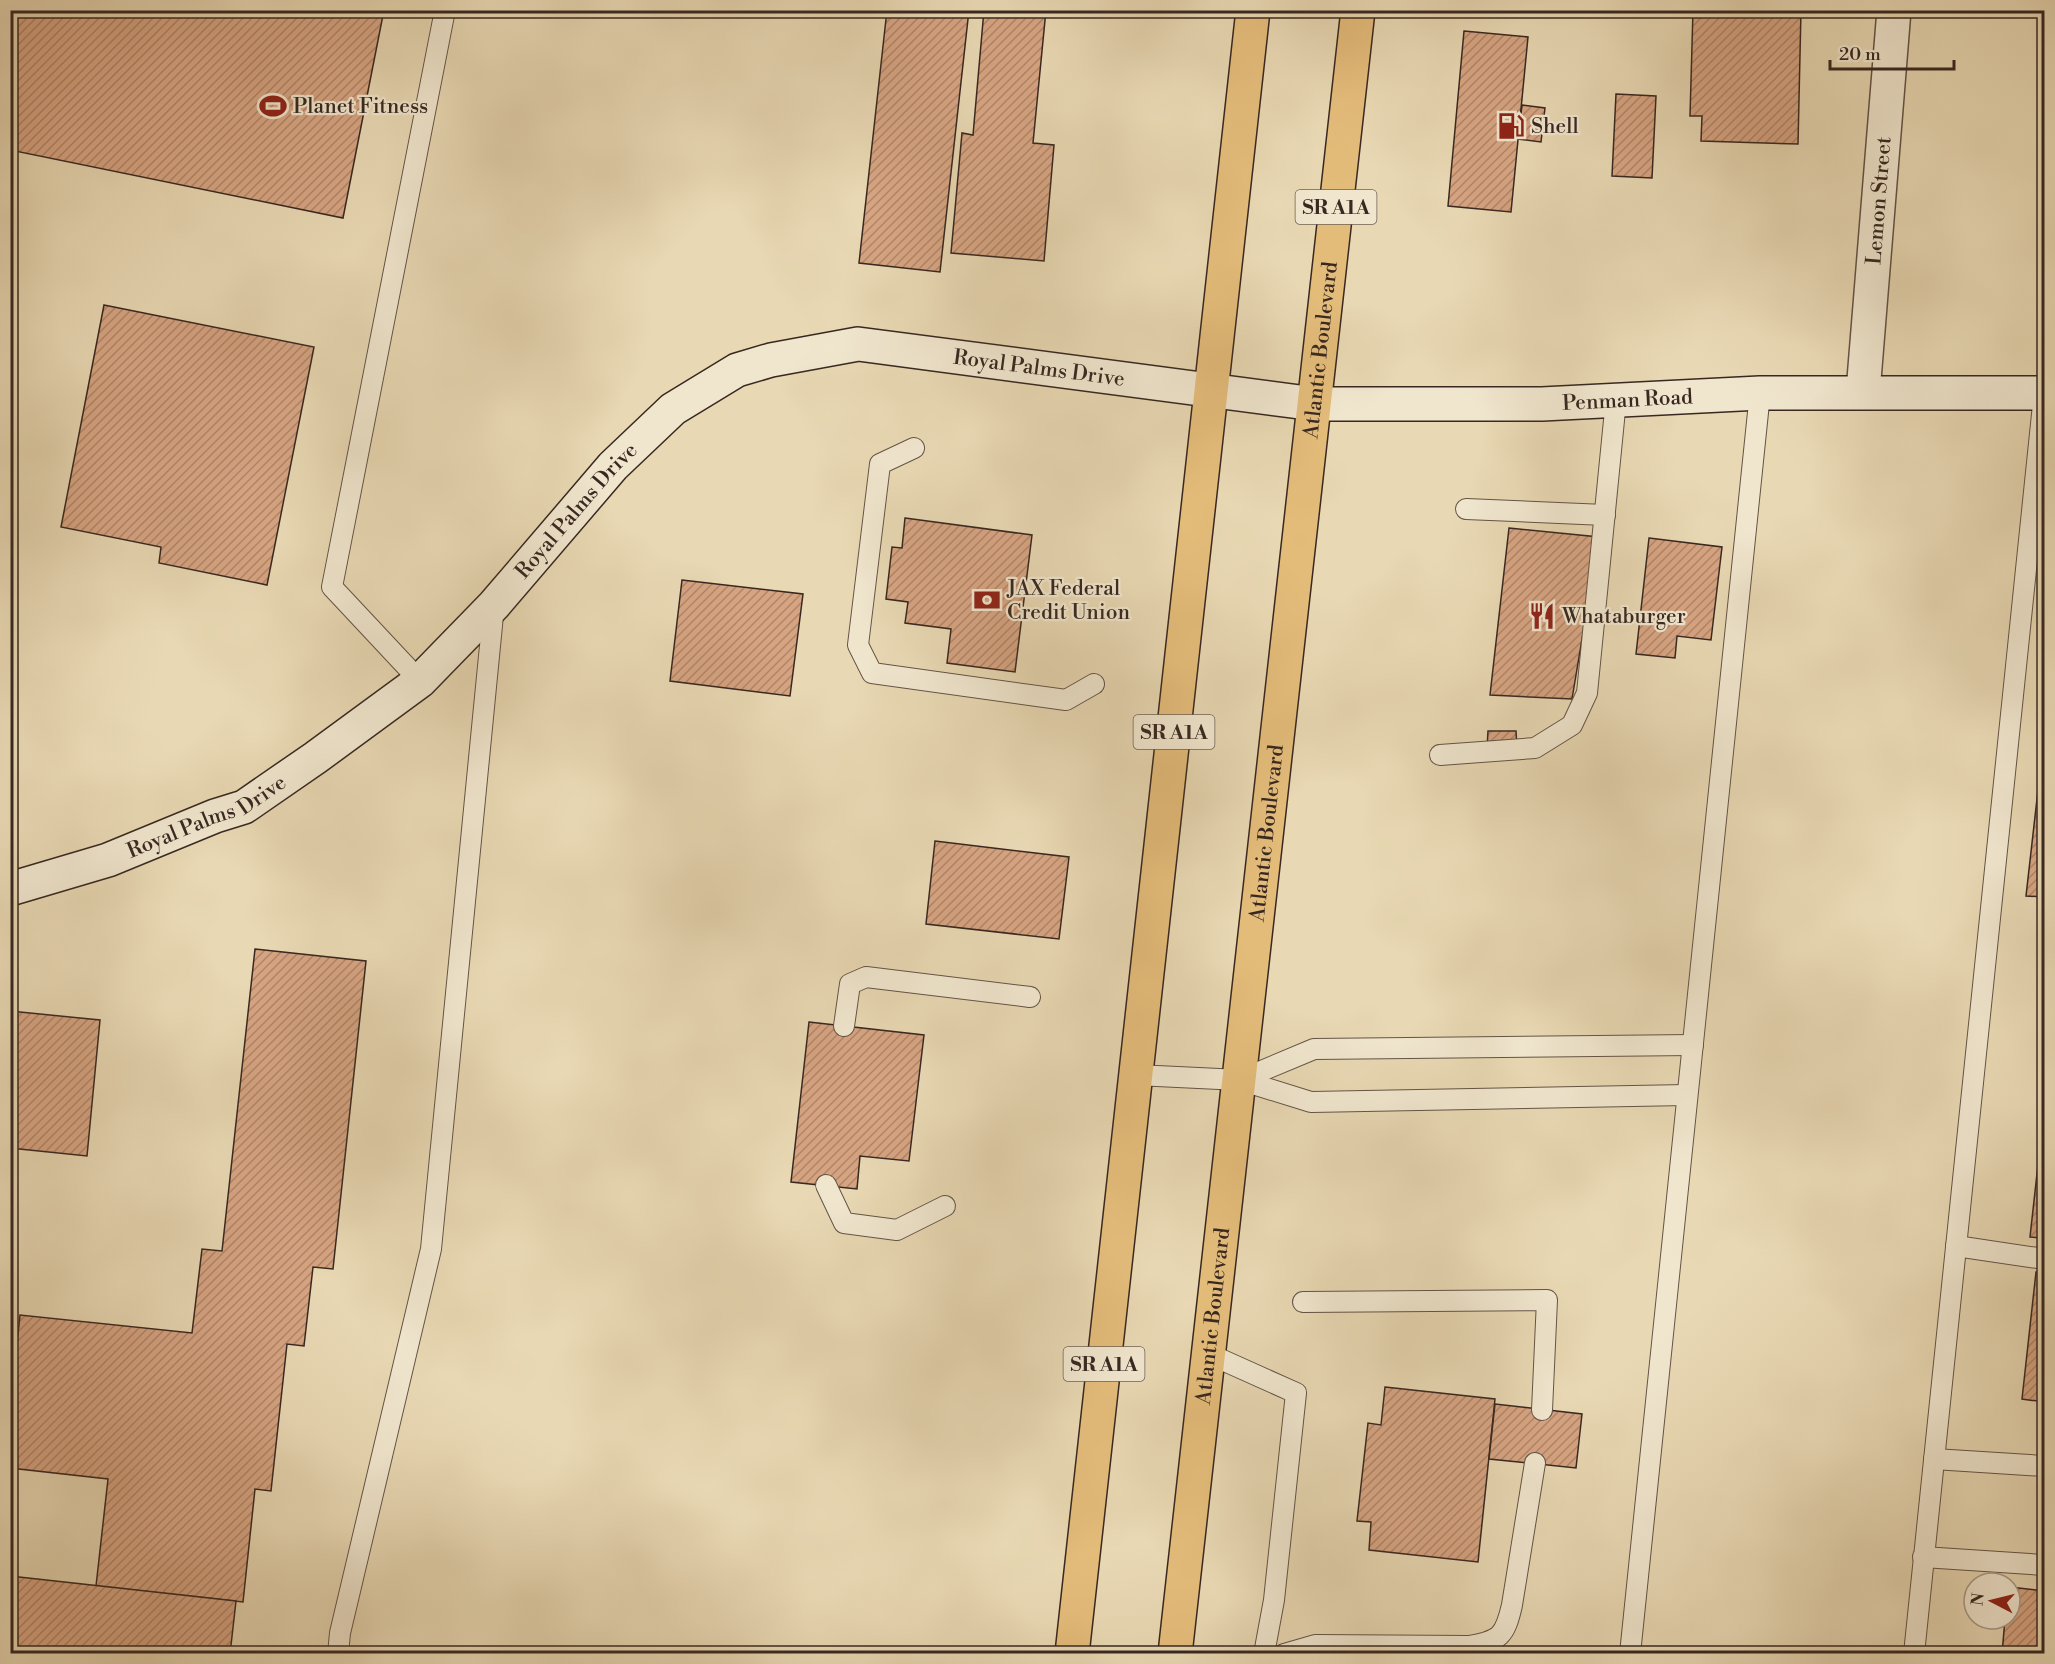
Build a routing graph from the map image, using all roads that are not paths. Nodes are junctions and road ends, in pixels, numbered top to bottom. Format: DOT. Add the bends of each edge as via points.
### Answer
graph roads {
  1 [pos="445,10"];
  2 [pos="1253,10"];
  3 [pos="1358,10"];
  4 [pos="1894,10"];
  5 [pos="1213,390"];
  6 [pos="1863,392"];
  7 [pos="1760,393"];
  8 [pos="2044,394"];
  9 [pos="1616,400"];
  10 [pos="1316,404"];
  11 [pos="914,448"];
  12 [pos="1466,509"];
  13 [pos="1605,515"];
  14 [pos="494,605"];
  15 [pos="420,681"];
  16 [pos="1094,684"];
  17 [pos="1440,755"];
  18 [pos="10,890"];
  19 [pos="1030,997"];
  20 [pos="844,1026"];
  21 [pos="1693,1045"];
  22 [pos="1136,1075"];
  23 [pos="1240,1080"];
  24 [pos="1687,1095"];
  25 [pos="825,1185"];
  26 [pos="945,1206"];
  27 [pos="1956,1246"];
  28 [pos="2044,1259"];
  29 [pos="1304,1302"];
  30 [pos="1209,1354"];
  31 [pos="1542,1410"];
  32 [pos="1934,1459"];
  33 [pos="1535,1463"];
  34 [pos="2044,1466"];
  35 [pos="1923,1557"];
  36 [pos="2044,1565"];
  37 [pos="338,1653"];
  38 [pos="1072,1653"];
  39 [pos="1175,1653"];
  40 [pos="1264,1653"];
  41 [pos="1284,1653"];
  42 [pos="1630,1653"];
  43 [pos="1914,1653"];
  1 -- 15 [label="lane" via="332,587"];
  2 -- 5 [label="highway, SR A1A"];
  3 -- 10 [label="highway, Atlantic Boulevard / SR A1A"];
  4 -- 6 [label="street, Lemon Street"];
  5 -- 10 [label="street, Penman Road"];
  5 -- 14 [label="street, Royal Palms Drive" via="858,344 737,369 673,409 613,466"];
  5 -- 22 [label="highway, SR A1A"];
  6 -- 7 [label="street, Penman Road"];
  6 -- 8 [label="street, Penman Road"];
  7 -- 9 [label="street, Penman Road"];
  7 -- 21 [label="lane"];
  8 -- 27 [label="lane"];
  9 -- 10 [label="street, Penman Road" via="1542,404"];
  9 -- 13 [label="lane"];
  10 -- 23 [label="highway, Atlantic Boulevard / SR A1A"];
  11 -- 16 [label="lane" via="880,464 858,645 872,673 1066,700"];
  12 -- 13 [label="lane"];
  13 -- 17 [label="lane" via="1587,693 1572,725 1535,748"];
  14 -- 15 [label="street, Royal Palms Drive"];
  14 -- 37 [label="lane" via="431,1249"];
  15 -- 18 [label="street, Royal Palms Drive" via="244,807 108,860"];
  19 -- 20 [label="lane" via="866,977 850,984"];
  21 -- 23 [label="lane" via="1314,1049"];
  21 -- 24 [label="lane"];
  22 -- 23 [label="lane"];
  22 -- 38 [label="highway, SR A1A"];
  23 -- 24 [label="lane" via="1311,1102"];
  23 -- 30 [label="highway, Atlantic Boulevard / SR A1A"];
  24 -- 42 [label="lane"];
  25 -- 26 [label="lane" via="844,1223 897,1230"];
  27 -- 28 [label="lane"];
  27 -- 32 [label="lane"];
  29 -- 31 [label="lane" via="1547,1300"];
  30 -- 39 [label="highway, Atlantic Boulevard / SR A1A"];
  30 -- 40 [label="lane" via="1296,1393 1274,1600"];
  32 -- 34 [label="lane"];
  32 -- 35 [label="lane"];
  33 -- 41 [label="lane" via="1510,1617 1507,1628 1492,1642 1469,1646 1315,1645"];
  35 -- 36 [label="lane"];
  35 -- 43 [label="lane"];
}
